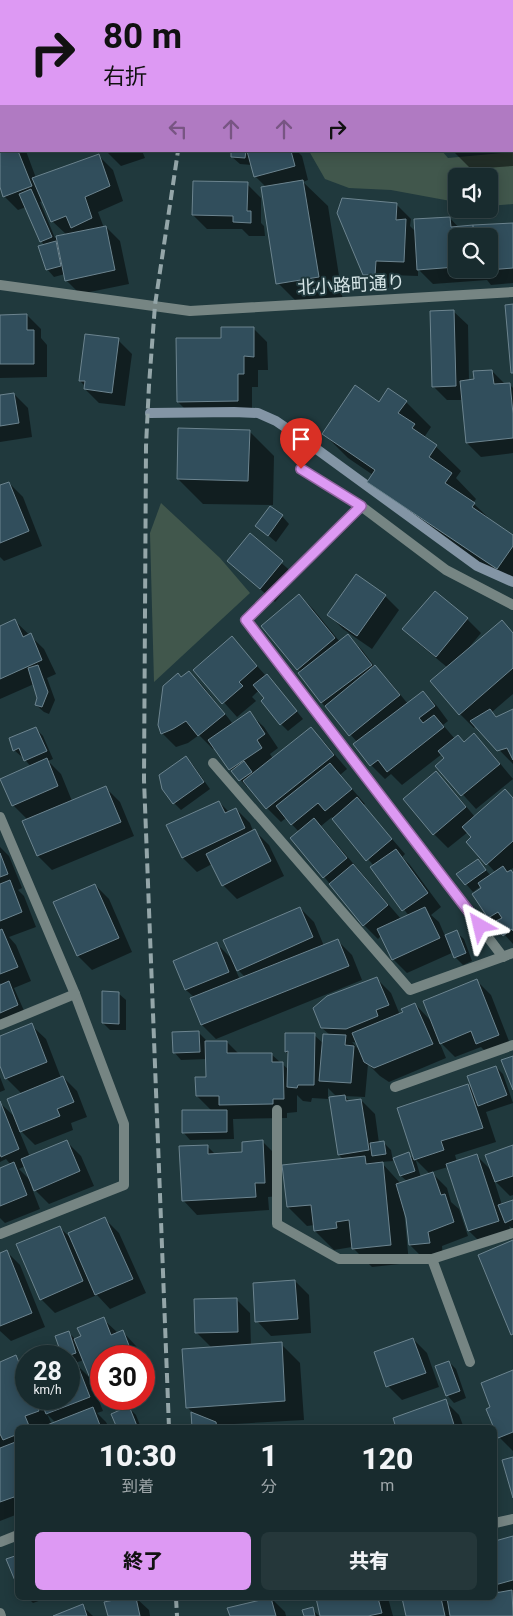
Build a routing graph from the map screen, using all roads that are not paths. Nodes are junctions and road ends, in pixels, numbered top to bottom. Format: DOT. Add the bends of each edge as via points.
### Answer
graph roads {
  1 [pos="0,285"];
  2 [pos="513,292"];
  3 [pos="301,469"];
  4 [pos="361,506"];
  5 [pos="513,605"];
  6 [pos="213,763"];
  7 [pos="0,817"];
  8 [pos="508,955"];
  9 [pos="75,994"];
  10 [pos="0,1025"];
  11 [pos="513,1044"];
  12 [pos="395,1086"];
  13 [pos="277,1110"];
  14 [pos="513,1233"];
  15 [pos="0,1234"];
  16 [pos="432,1259"];
  17 [pos="470,1362"];
  18 [pos="513,1519"];
  19 [pos="497,1523"];
  20 [pos="15,1536"];
  21 [pos="0,1542"];
  1 -- 2 [label="street, 北小路町通り" via="190,311"];
  3 -- 4 [label="street"];
  4 -- 5 [label="street" via="446,570"];
  4 -- 8 [label="street" via="246,620"];
  6 -- 8 [label="street" via="410,990"];
  7 -- 9 [label="street"];
  9 -- 10 [label="street"];
  9 -- 15 [label="street" via="124,1124 124,1185"];
  11 -- 12 [label="street"];
  13 -- 16 [label="street" via="277,1224 339,1259"];
  14 -- 16 [label="street"];
  16 -- 17 [label="street"];
  18 -- 19 [label="street"];
  20 -- 21 [label="street"];
}
